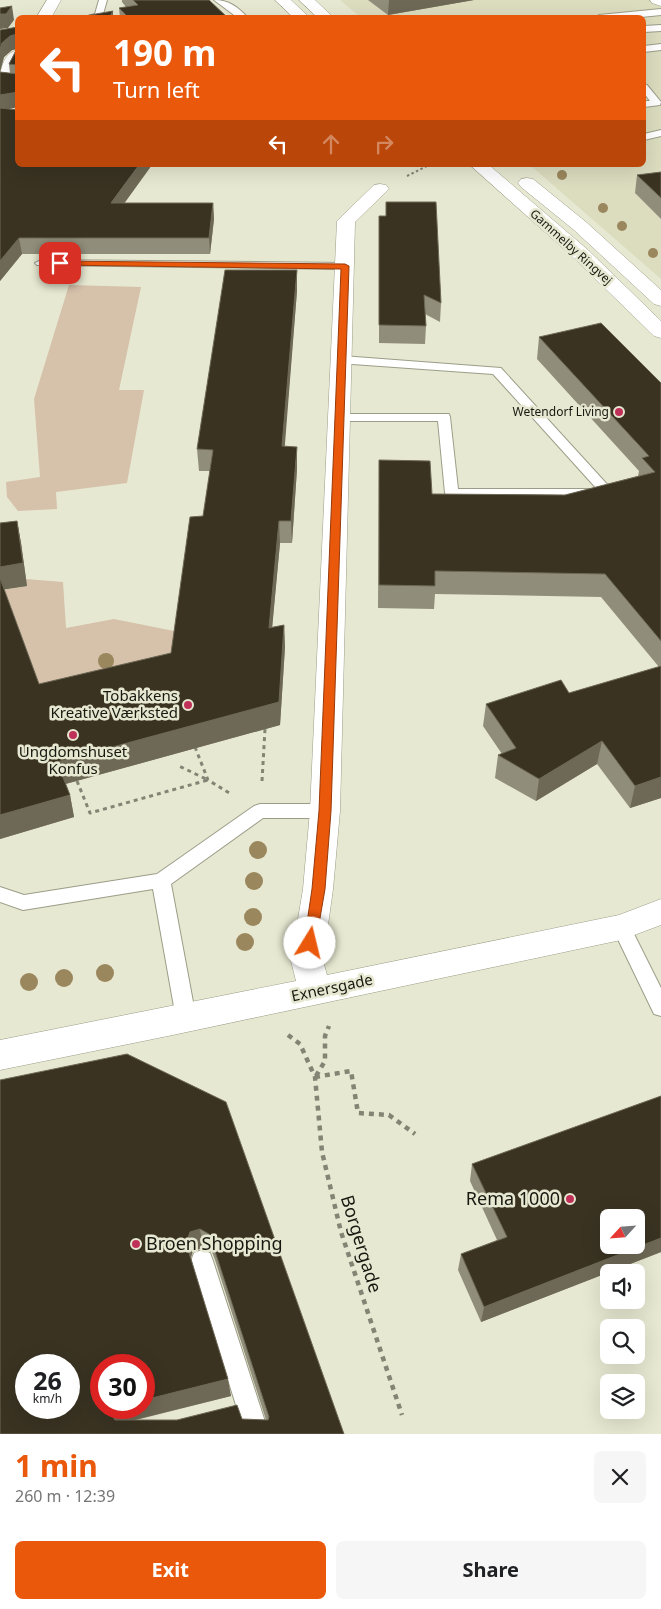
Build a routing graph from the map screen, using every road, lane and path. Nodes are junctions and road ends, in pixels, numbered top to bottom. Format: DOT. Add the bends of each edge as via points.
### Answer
graph roads {
  1 [pos="54,0"];
  2 [pos="103,0"];
  3 [pos="218,0"];
  4 [pos="282,0"];
  5 [pos="306,0"];
  6 [pos="657,0"];
  7 [pos="661,2"];
  8 [pos="661,12"];
  9 [pos="45,15"];
  10 [pos="99,15"];
  11 [pos="240,15"];
  12 [pos="300,15"];
  13 [pos="324,15"];
  14 [pos="630,15"];
  15 [pos="661,28"];
  16 [pos="646,29"];
  17 [pos="661,47"];
  18 [pos="646,49"];
  19 [pos="15,59"];
  20 [pos="3,81"];
  21 [pos="646,89"];
  22 [pos="646,104"];
  23 [pos="661,133"];
  24 [pos="646,137"];
  25 [pos="481,167"];
  26 [pos="507,167"];
  27 [pos="380,189"];
  28 [pos="41,263"];
  29 [pos="345,266"];
  30 [pos="661,300"];
  31 [pos="661,332"];
  32 [pos="342,360"];
  33 [pos="339,417"];
  34 [pos="265,729"];
  35 [pos="195,748"];
  36 [pos="177,765"];
  37 [pos="208,780"];
  38 [pos="77,781"];
  39 [pos="260,811"];
  40 [pos="325,811"];
  41 [pos="161,881"];
  42 [pos="0,894"];
  43 [pos="661,912"];
  44 [pos="621,927"];
  45 [pos="321,990"];
  46 [pos="258,1004"];
  47 [pos="661,1008"];
  48 [pos="186,1018"];
  49 [pos="0,1054"];
  50 [pos="315,1077"];
  51 [pos="415,1134"];
  52 [pos="202,1261"];
  53 [pos="248,1405"];
  54 [pos="225,1411"];
  55 [pos="402,1415"];
  56 [pos="257,1434"];
  1 -- 9 [label="street"];
  2 -- 10 [label="lane"];
  3 -- 11 [label="lane"];
  4 -- 12 [label="street"];
  5 -- 13 [label="street"];
  6 -- 7 [label="street"];
  8 -- 14 [label="lane"];
  15 -- 16 [label="lane"];
  17 -- 18 [label="lane"];
  19 -- 20 [label="street"];
  21 -- 22 [label="lane" via="657,103"];
  23 -- 24 [label="lane"];
  25 -- 31 [label="street, Gammelby Ringvej" via="582,254"];
  26 -- 30 [label="street, Gammelby Ringvej" via="580,226"];
  27 -- 29 [label="street" via="346,221"];
  28 -- 29 [label="lane"];
  29 -- 32 [label="street"];
  32 -- 33 [label="street"];
  32 -- 33 [label="lane" via="497,371 608,493 452,493 444,417"];
  33 -- 40 [label="street"];
  34 -- 39 [label="path"];
  35 -- 37 [label="path"];
  36 -- 37 [label="path"];
  37 -- 38 [label="path" via="90,813"];
  37 -- 39 [label="path"];
  39 -- 40 [label="lane"];
  39 -- 41 [label="lane"];
  40 -- 45 [label="street" via="308,961"];
  41 -- 42 [label="lane" via="23,903"];
  41 -- 48 [label="lane"];
  43 -- 44 [label="street, Exnersgade"];
  44 -- 45 [label="street, Exnersgade"];
  44 -- 47 [label="lane"];
  45 -- 46 [label="street, Exnersgade"];
  45 -- 50 [label="path" via="331,1021 325,1036 325,1060"];
  46 -- 48 [label="street, Exnersgade"];
  46 -- 50 [label="path" via="280,1029 300,1044"];
  48 -- 49 [label="street, Exnersgade"];
  50 -- 51 [label="path" via="351,1071 358,1113 389,1115"];
  50 -- 55 [label="path, Borgergade" via="322,1152 341,1232"];
  52 -- 53 [label="lane"];
  53 -- 54 [label="lane"];
  53 -- 56 [label="lane"];
}
